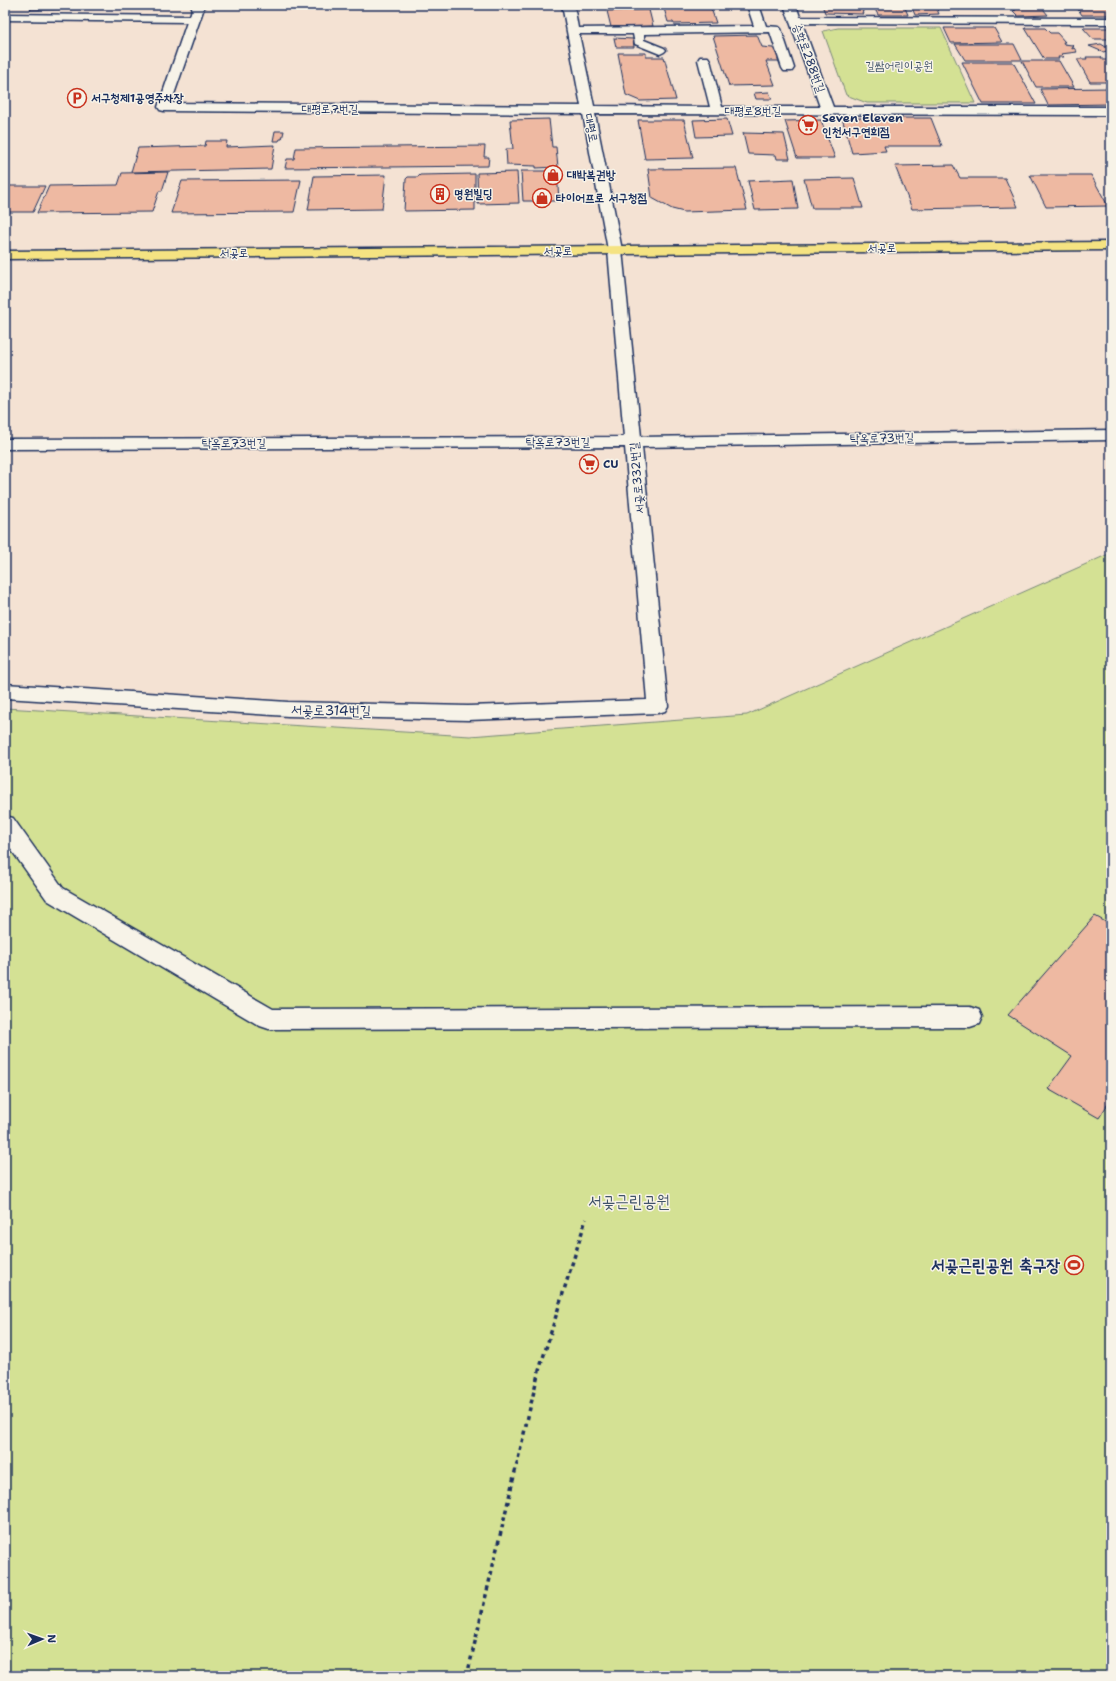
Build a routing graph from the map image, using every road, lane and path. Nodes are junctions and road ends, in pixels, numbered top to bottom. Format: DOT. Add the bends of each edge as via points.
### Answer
graph roads {
  1 [pos="199,5"];
  2 [pos="568,5"];
  3 [pos="753,5"];
  4 [pos="790,5"];
  5 [pos="1055,9"];
  6 [pos="5,17"];
  7 [pos="193,19"];
  8 [pos="795,20"];
  9 [pos="1074,21"];
  10 [pos="1111,21"];
  11 [pos="761,29"];
  12 [pos="639,30"];
  13 [pos="573,31"];
  14 [pos="660,50"];
  15 [pos="704,60"];
  16 [pos="788,68"];
  17 [pos="588,110"];
  18 [pos="717,111"];
  19 [pos="828,111"];
  20 [pos="1111,111"];
  21 [pos="1111,246"];
  22 [pos="615,250"];
  23 [pos="5,255"];
  24 [pos="1111,435"];
  25 [pos="634,442"];
  26 [pos="5,444"];
  27 [pos="5,691"];
  28 [pos="658,706"];
  29 [pos="5,824"];
  30 [pos="970,1017"];
  31 [pos="586,1219"];
  32 [pos="467,1676"];
  1 -- 7 [label="street"];
  2 -- 13 [label="street, 대평로"];
  3 -- 11 [label="street"];
  4 -- 8 [label="street, 승학로288번길"];
  5 -- 9 [label="street"];
  6 -- 7 [label="street"];
  7 -- 17 [label="street, 대평로7번길" via="164,107"];
  8 -- 9 [label="street"];
  8 -- 19 [label="street, 승학로288번길"];
  9 -- 10 [label="street"];
  11 -- 12 [label="street"];
  11 -- 16 [label="street" via="775,29"];
  12 -- 13 [label="street"];
  12 -- 14 [label="street" via="639,42"];
  13 -- 17 [label="street, 대평로"];
  15 -- 18 [label="street"];
  17 -- 18 [label="street, 대평로8번길"];
  17 -- 22 [label="street, 대평로"];
  18 -- 19 [label="street, 대평로8번길"];
  19 -- 20 [label="street, 대평로8번길"];
  21 -- 22 [label="main road, 서곶로"];
  22 -- 23 [label="main road, 서곶로"];
  22 -- 25 [label="street, 서곶로332번길"];
  24 -- 25 [label="street, 탁옥로73번길"];
  25 -- 26 [label="street, 탁옥로73번길"];
  25 -- 28 [label="street, 서곶로332번길"];
  27 -- 28 [label="street, 서곶로314번길" via="327,710 468,713"];
  29 -- 30 [label="street" via="55,894 270,1018"];
  31 -- 32 [label="path" via="538,1374"];
}
